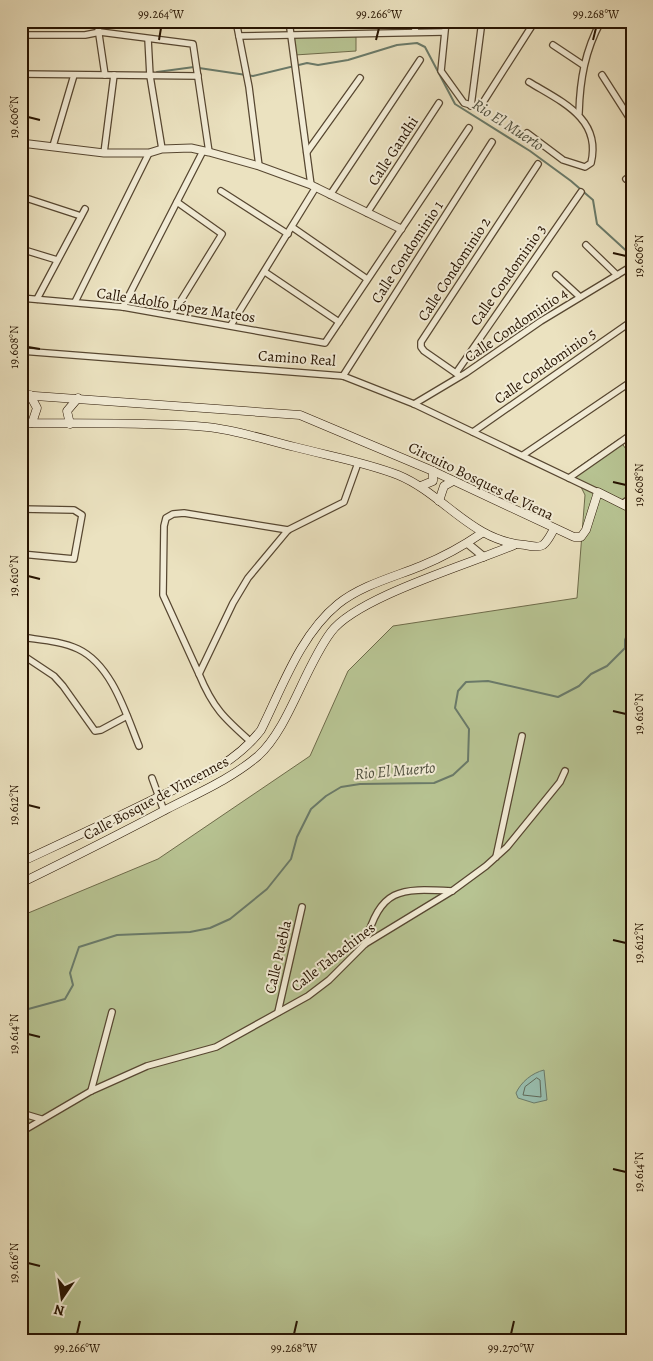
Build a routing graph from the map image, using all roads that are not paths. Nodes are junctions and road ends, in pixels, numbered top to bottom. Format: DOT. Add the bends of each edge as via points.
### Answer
graph roads {
  1 [pos="97,21"];
  2 [pos="236,21"];
  3 [pos="289,21"];
  4 [pos="412,21"];
  5 [pos="446,21"];
  6 [pos="482,21"];
  7 [pos="534,21"];
  8 [pos="601,21"];
  9 [pos="100,32"];
  10 [pos="416,32"];
  11 [pos="444,32"];
  12 [pos="21,35"];
  13 [pos="239,36"];
  14 [pos="291,36"];
  15 [pos="148,39"];
  16 [pos="553,45"];
  17 [pos="420,60"];
  18 [pos="583,65"];
  19 [pos="21,74"];
  20 [pos="198,74"];
  21 [pos="74,75"];
  22 [pos="105,75"];
  23 [pos="114,75"];
  24 [pos="602,75"];
  25 [pos="150,76"];
  26 [pos="360,78"];
  27 [pos="529,82"];
  28 [pos="439,103"];
  29 [pos="471,106"];
  30 [pos="579,113"];
  31 [pos="632,122"];
  32 [pos="469,128"];
  33 [pos="527,134"];
  34 [pos="492,142"];
  35 [pos="21,143"];
  36 [pos="53,146"];
  37 [pos="162,149"];
  38 [pos="206,151"];
  39 [pos="307,152"];
  40 [pos="104,153"];
  41 [pos="149,154"];
  42 [pos="538,164"];
  43 [pos="259,166"];
  44 [pos="314,186"];
  45 [pos="221,191"];
  46 [pos="581,192"];
  47 [pos="330,195"];
  48 [pos="21,199"];
  49 [pos="177,202"];
  50 [pos="85,209"];
  51 [pos="367,213"];
  52 [pos="81,216"];
  53 [pos="292,227"];
  54 [pos="401,229"];
  55 [pos="288,234"];
  56 [pos="586,245"];
  57 [pos="21,249"];
  58 [pos="57,260"];
  59 [pos="632,266"];
  60 [pos="265,272"];
  61 [pos="556,275"];
  62 [pos="617,275"];
  63 [pos="367,279"];
  64 [pos="21,298"];
  65 [pos="580,298"];
  66 [pos="37,299"];
  67 [pos="75,302"];
  68 [pos="123,307"];
  69 [pos="172,315"];
  70 [pos="632,321"];
  71 [pos="340,322"];
  72 [pos="231,325"];
  73 [pos="325,343"];
  74 [pos="21,351"];
  75 [pos="458,374"];
  76 [pos="343,376"];
  77 [pos="632,381"];
  78 [pos="26,395"];
  79 [pos="78,398"];
  80 [pos="414,404"];
  81 [pos="21,423"];
  82 [pos="32,423"];
  83 [pos="70,424"];
  84 [pos="473,432"];
  85 [pos="632,434"];
  86 [pos="523,455"];
  87 [pos="358,463"];
  88 [pos="433,471"];
  89 [pos="569,478"];
  90 [pos="453,481"];
  91 [pos="421,486"];
  92 [pos="598,492"];
  93 [pos="632,497"];
  94 [pos="439,501"];
  95 [pos="622,504"];
  96 [pos="21,509"];
  97 [pos="632,509"];
  98 [pos="554,529"];
  99 [pos="288,530"];
  100 [pos="482,533"];
  101 [pos="467,543"];
  102 [pos="514,545"];
  103 [pos="21,554"];
  104 [pos="484,557"];
  105 [pos="21,637"];
  106 [pos="21,654"];
  107 [pos="199,674"];
  108 [pos="127,716"];
  109 [pos="522,736"];
  110 [pos="251,742"];
  111 [pos="140,746"];
  112 [pos="565,770"];
  113 [pos="152,778"];
  114 [pos="158,797"];
  115 [pos="164,810"];
  116 [pos="496,858"];
  117 [pos="21,862"];
  118 [pos="21,883"];
  119 [pos="452,891"];
  120 [pos="302,907"];
  121 [pos="365,944"];
  122 [pos="112,1012"];
  123 [pos="278,1012"];
  124 [pos="91,1091"];
  125 [pos="21,1113"];
  126 [pos="41,1120"];
  127 [pos="21,1132"];
  1 -- 9 [label="street"];
  2 -- 13 [label="street"];
  3 -- 14 [label="street"];
  4 -- 10 [label="street"];
  5 -- 11 [label="street"];
  6 -- 29 [label="street"];
  7 -- 29 [label="street" via="480,106"];
  8 -- 18 [label="street"];
  9 -- 12 [label="street"];
  9 -- 15 [label="street"];
  9 -- 22 [label="street"];
  10 -- 11 [label="street"];
  10 -- 14 [label="street"];
  11 -- 29 [label="street" via="440,68 460,98"];
  13 -- 14 [label="street"];
  13 -- 43 [label="street"];
  14 -- 39 [label="street"];
  15 -- 20 [label="street" via="193,44"];
  15 -- 25 [label="street"];
  16 -- 18 [label="street"];
  17 -- 47 [label="street"];
  18 -- 30 [label="street"];
  19 -- 21 [label="street"];
  20 -- 25 [label="street"];
  20 -- 38 [label="street"];
  21 -- 22 [label="street"];
  21 -- 36 [label="street"];
  22 -- 23 [label="street"];
  23 -- 25 [label="street"];
  23 -- 40 [label="street"];
  24 -- 31 [label="street"];
  25 -- 37 [label="street"];
  26 -- 39 [label="street"];
  27 -- 30 [label="street"];
  28 -- 51 [label="street, Calle Gandhi"];
  30 -- 33 [label="street" via="592,139 593,155 588,166 563,160"];
  32 -- 54 [label="street, Camino Real"];
  34 -- 76 [label="street, Calle Condominio 1"];
  35 -- 36 [label="street"];
  36 -- 40 [label="street"];
  37 -- 38 [label="street"];
  37 -- 41 [label="street"];
  38 -- 43 [label="street"];
  38 -- 49 [label="street"];
  39 -- 44 [label="street"];
  40 -- 41 [label="street"];
  41 -- 67 [label="street"];
  42 -- 75 [label="street, Calle Condominio 2" via="421,342 424,351"];
  43 -- 44 [label="street"];
  44 -- 47 [label="street"];
  44 -- 53 [label="street"];
  45 -- 55 [label="street"];
  46 -- 75 [label="street, Calle Condominio 3"];
  47 -- 51 [label="street"];
  48 -- 52 [label="street"];
  49 -- 68 [label="street"];
  49 -- 69 [label="street" via="222,234"];
  50 -- 52 [label="street"];
  51 -- 54 [label="street"];
  52 -- 58 [label="street"];
  53 -- 55 [label="street"];
  53 -- 63 [label="street"];
  54 -- 63 [label="street, Camino Real"];
  55 -- 60 [label="street"];
  56 -- 62 [label="street"];
  57 -- 58 [label="street"];
  58 -- 66 [label="street"];
  59 -- 62 [label="street, Calle Condominio 4"];
  60 -- 71 [label="street"];
  60 -- 72 [label="street"];
  61 -- 65 [label="street"];
  62 -- 65 [label="street, Calle Condominio 4"];
  63 -- 71 [label="street, Camino Real"];
  64 -- 66 [label="street, Calle Adolfo López Mateos"];
  65 -- 75 [label="street, Calle Condominio 4"];
  66 -- 67 [label="street, Calle Adolfo López Mateos"];
  67 -- 68 [label="street, Calle Adolfo López Mateos"];
  68 -- 69 [label="street, Calle Adolfo López Mateos"];
  69 -- 72 [label="street, Calle Adolfo López Mateos"];
  70 -- 84 [label="street, Calle Condominio 5"];
  71 -- 73 [label="street, Camino Real"];
  72 -- 73 [label="street, Calle Adolfo López Mateos"];
  74 -- 76 [label="street, Camino Real"];
  75 -- 80 [label="street, Calle Condominio 4"];
  76 -- 80 [label="street, Camino Real"];
  77 -- 86 [label="street"];
  78 -- 79 [label="main road, Circuito Bosques de Viena"];
  78 -- 82 [label="main road" via="37,408"];
  79 -- 83 [label="main road" via="67,411"];
  79 -- 88 [label="main road, Circuito Bosques de Viena" via="300,414"];
  80 -- 84 [label="street, Camino Real"];
  81 -- 82 [label="main road, Circuito Bosques de Viena"];
  82 -- 83 [label="main road, Circuito Bosques de Viena"];
  83 -- 87 [label="main road, Circuito Bosques de Viena" via="208,427"];
  84 -- 86 [label="street, Camino Real"];
  85 -- 89 [label="street"];
  86 -- 89 [label="street, Camino Real"];
  87 -- 91 [label="main road, Circuito Bosques de Viena"];
  87 -- 99 [label="street" via="344,502"];
  88 -- 90 [label="main road, Circuito Bosques de Viena"];
  88 -- 91 [label="main road" via="433,481"];
  89 -- 92 [label="street, Camino Real"];
  90 -- 94 [label="main road" via="444,486"];
  90 -- 98 [label="main road, Circuito Bosques de Viena"];
  91 -- 94 [label="main road, Circuito Bosques de Viena"];
  92 -- 95 [label="main road, Camino Real"];
  92 -- 98 [label="main road" via="584,534 574,537"];
  93 -- 95 [label="street"];
  94 -- 100 [label="main road, Circuito Bosques de Viena"];
  95 -- 97 [label="main road, Camino Real"];
  96 -- 103 [label="street" via="79,511 82,515 74,559"];
  98 -- 102 [label="main road, Circuito Bosques de Viena" via="540,546"];
  99 -- 107 [label="street" via="248,578"];
  99 -- 107 [label="street" via="184,513 166,518 163,594"];
  100 -- 101 [label="main road, Calle Bosque de Vincennes"];
  100 -- 102 [label="main road, Circuito Bosques de Viena"];
  101 -- 104 [label="street"];
  101 -- 110 [label="main road, Calle Bosque de Vincennes" via="424,565 364,588 338,604 306,641 261,730"];
  102 -- 104 [label="main road, Calle Bosque de Vincennes"];
  104 -- 115 [label="main road, Calle Bosque de Vincennes" via="388,595 350,615 332,630 282,722 259,754 233,775"];
  105 -- 108 [label="street" via="67,645 89,655 110,682"];
  106 -- 108 [label="street" via="54,676 95,730"];
  107 -- 110 [label="street" via="210,700"];
  108 -- 111 [label="street"];
  109 -- 116 [label="street"];
  110 -- 114 [label="main road, Calle Bosque de Vincennes" via="232,760"];
  112 -- 116 [label="street, Calle Tabachines" via="560,782"];
  113 -- 114 [label="street"];
  114 -- 115 [label="street"];
  114 -- 117 [label="main road, Calle Bosque de Vincennes"];
  115 -- 118 [label="main road, Calle Bosque de Vincennes"];
  116 -- 119 [label="street, Calle Tabachines"];
  119 -- 121 [label="street, Calle Tabachines"];
  119 -- 121 [label="street" via="422,890 390,896 382,903"];
  120 -- 123 [label="street, Calle Puebla"];
  121 -- 123 [label="street, Calle Tabachines" via="329,980"];
  122 -- 124 [label="street"];
  123 -- 124 [label="street, Calle Tabachines" via="216,1047 160,1061"];
  124 -- 126 [label="street, Calle Tabachines"];
  125 -- 126 [label="street"];
  126 -- 127 [label="street, Calle Tabachines"];
}
